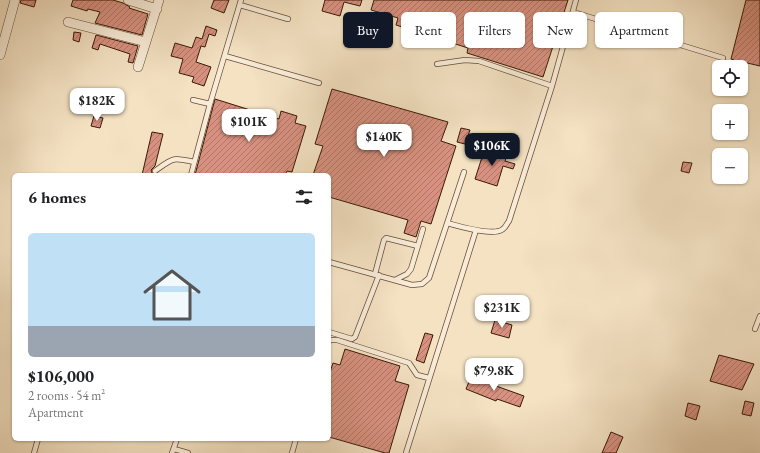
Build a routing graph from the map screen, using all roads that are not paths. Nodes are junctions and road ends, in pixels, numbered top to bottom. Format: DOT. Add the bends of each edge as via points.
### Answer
graph roads {
  1 [pos="15,0"];
  2 [pos="128,0"];
  3 [pos="576,0"];
  4 [pos="241,3"];
  5 [pos="158,4"];
  6 [pos="574,12"];
  7 [pos="587,16"];
  8 [pos="288,19"];
  9 [pos="68,22"];
  10 [pos="146,42"];
  11 [pos="563,48"];
  12 [pos="0,55"];
  13 [pos="225,56"];
  14 [pos="723,58"];
  15 [pos="437,64"];
  16 [pos="138,66"];
  17 [pos="320,83"];
  18 [pos="552,86"];
  19 [pos="192,100"];
  20 [pos="210,104"];
  21 [pos="194,162"];
  22 [pos="155,171"];
  23 [pos="464,172"];
  24 [pos="191,173"];
  25 [pos="447,223"];
  26 [pos="423,229"];
  27 [pos="476,230"];
  28 [pos="418,246"];
  29 [pos="331,263"];
  30 [pos="377,275"];
  31 [pos="395,280"];
  32 [pos="760,316"];
  33 [pos="756,329"];
  34 [pos="331,333"];
  35 [pos="331,340"];
  36 [pos="429,378"];
  37 [pos="37,441"];
  38 [pos="176,441"];
  39 [pos="295,441"];
  40 [pos="173,451"];
  41 [pos="407,452"];
  42 [pos="34,453"];
  43 [pos="188,453"];
  44 [pos="292,453"];
  1 -- 12 [label="street"];
  2 -- 5 [label="street"];
  3 -- 6 [label="lane"];
  4 -- 8 [label="lane"];
  4 -- 13 [label="lane"];
  5 -- 10 [label="street"];
  7 -- 14 [label="lane"];
  9 -- 10 [label="street"];
  10 -- 16 [label="street"];
  11 -- 18 [label="lane"];
  13 -- 17 [label="lane"];
  13 -- 20 [label="lane"];
  15 -- 18 [label="lane" via="465,60 479,62"];
  18 -- 27 [label="lane" via="509,221 499,231"];
  19 -- 20 [label="lane"];
  20 -- 21 [label="lane"];
  21 -- 22 [label="lane" via="173,159"];
  21 -- 24 [label="lane"];
  23 -- 25 [label="lane"];
  25 -- 27 [label="lane"];
  25 -- 31 [label="lane" via="429,278 422,284 412,285"];
  26 -- 28 [label="lane"];
  27 -- 36 [label="lane"];
  28 -- 30 [label="lane" via="386,238"];
  28 -- 31 [label="lane" via="411,270"];
  29 -- 30 [label="lane"];
  30 -- 31 [label="lane"];
  30 -- 34 [label="lane" via="355,338"];
  32 -- 33 [label="lane"];
  35 -- 36 [label="lane" via="409,364 417,375"];
  36 -- 41 [label="lane"];
  37 -- 42 [label="lane"];
  38 -- 40 [label="lane"];
  39 -- 44 [label="lane"];
  40 -- 43 [label="lane"];
}
